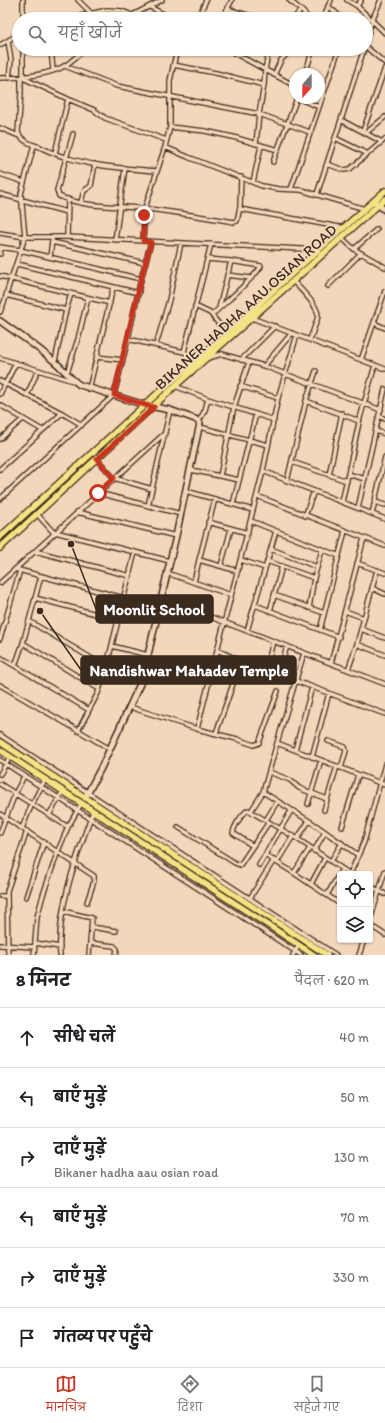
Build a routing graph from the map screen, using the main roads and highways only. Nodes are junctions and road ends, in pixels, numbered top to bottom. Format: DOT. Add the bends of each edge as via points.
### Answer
graph roads {
  1 [pos="385,191"];
  2 [pos="385,199"];
  3 [pos="376,203"];
  4 [pos="368,211"];
  5 [pos="322,251"];
  6 [pos="250,317"];
  7 [pos="202,359"];
  8 [pos="0,537"];
  9 [pos="0,548"];
  10 [pos="0,742"];
  11 [pos="0,750"];
  12 [pos="314,955"];
  13 [pos="327,955"];
  1 -- 3 [label="main road, BIKANER HADHA AAU OSIAN ROAD"];
  2 -- 3 [label="main road, BIKANER HADHA AAU OSIAN ROAD"];
  3 -- 4 [label="main road, BIKANER HADHA AAU OSIAN ROAD"];
  4 -- 5 [label="main road, BIKANER HADHA AAU OSIAN ROAD" via="344,228"];
  4 -- 5 [label="main road, BIKANER HADHA AAU OSIAN ROAD" via="342,238"];
  5 -- 6 [label="main road, BIKANER HADHA AAU OSIAN ROAD" via="293,281"];
  5 -- 6 [label="main road, BIKANER HADHA AAU OSIAN ROAD" via="288,277"];
  6 -- 7 [label="main road, BIKANER HADHA AAU OSIAN ROAD"];
  6 -- 7 [label="main road, BIKANER HADHA AAU OSIAN ROAD" via="227,334"];
  7 -- 8 [label="main road, BIKANER HADHA AAU OSIAN ROAD" via="145,405"];
  7 -- 9 [label="main road, BIKANER HADHA AAU OSIAN ROAD" via="154,407"];
  10 -- 13 [label="main road" via="86,795"];
  11 -- 12 [label="main road"];
}
